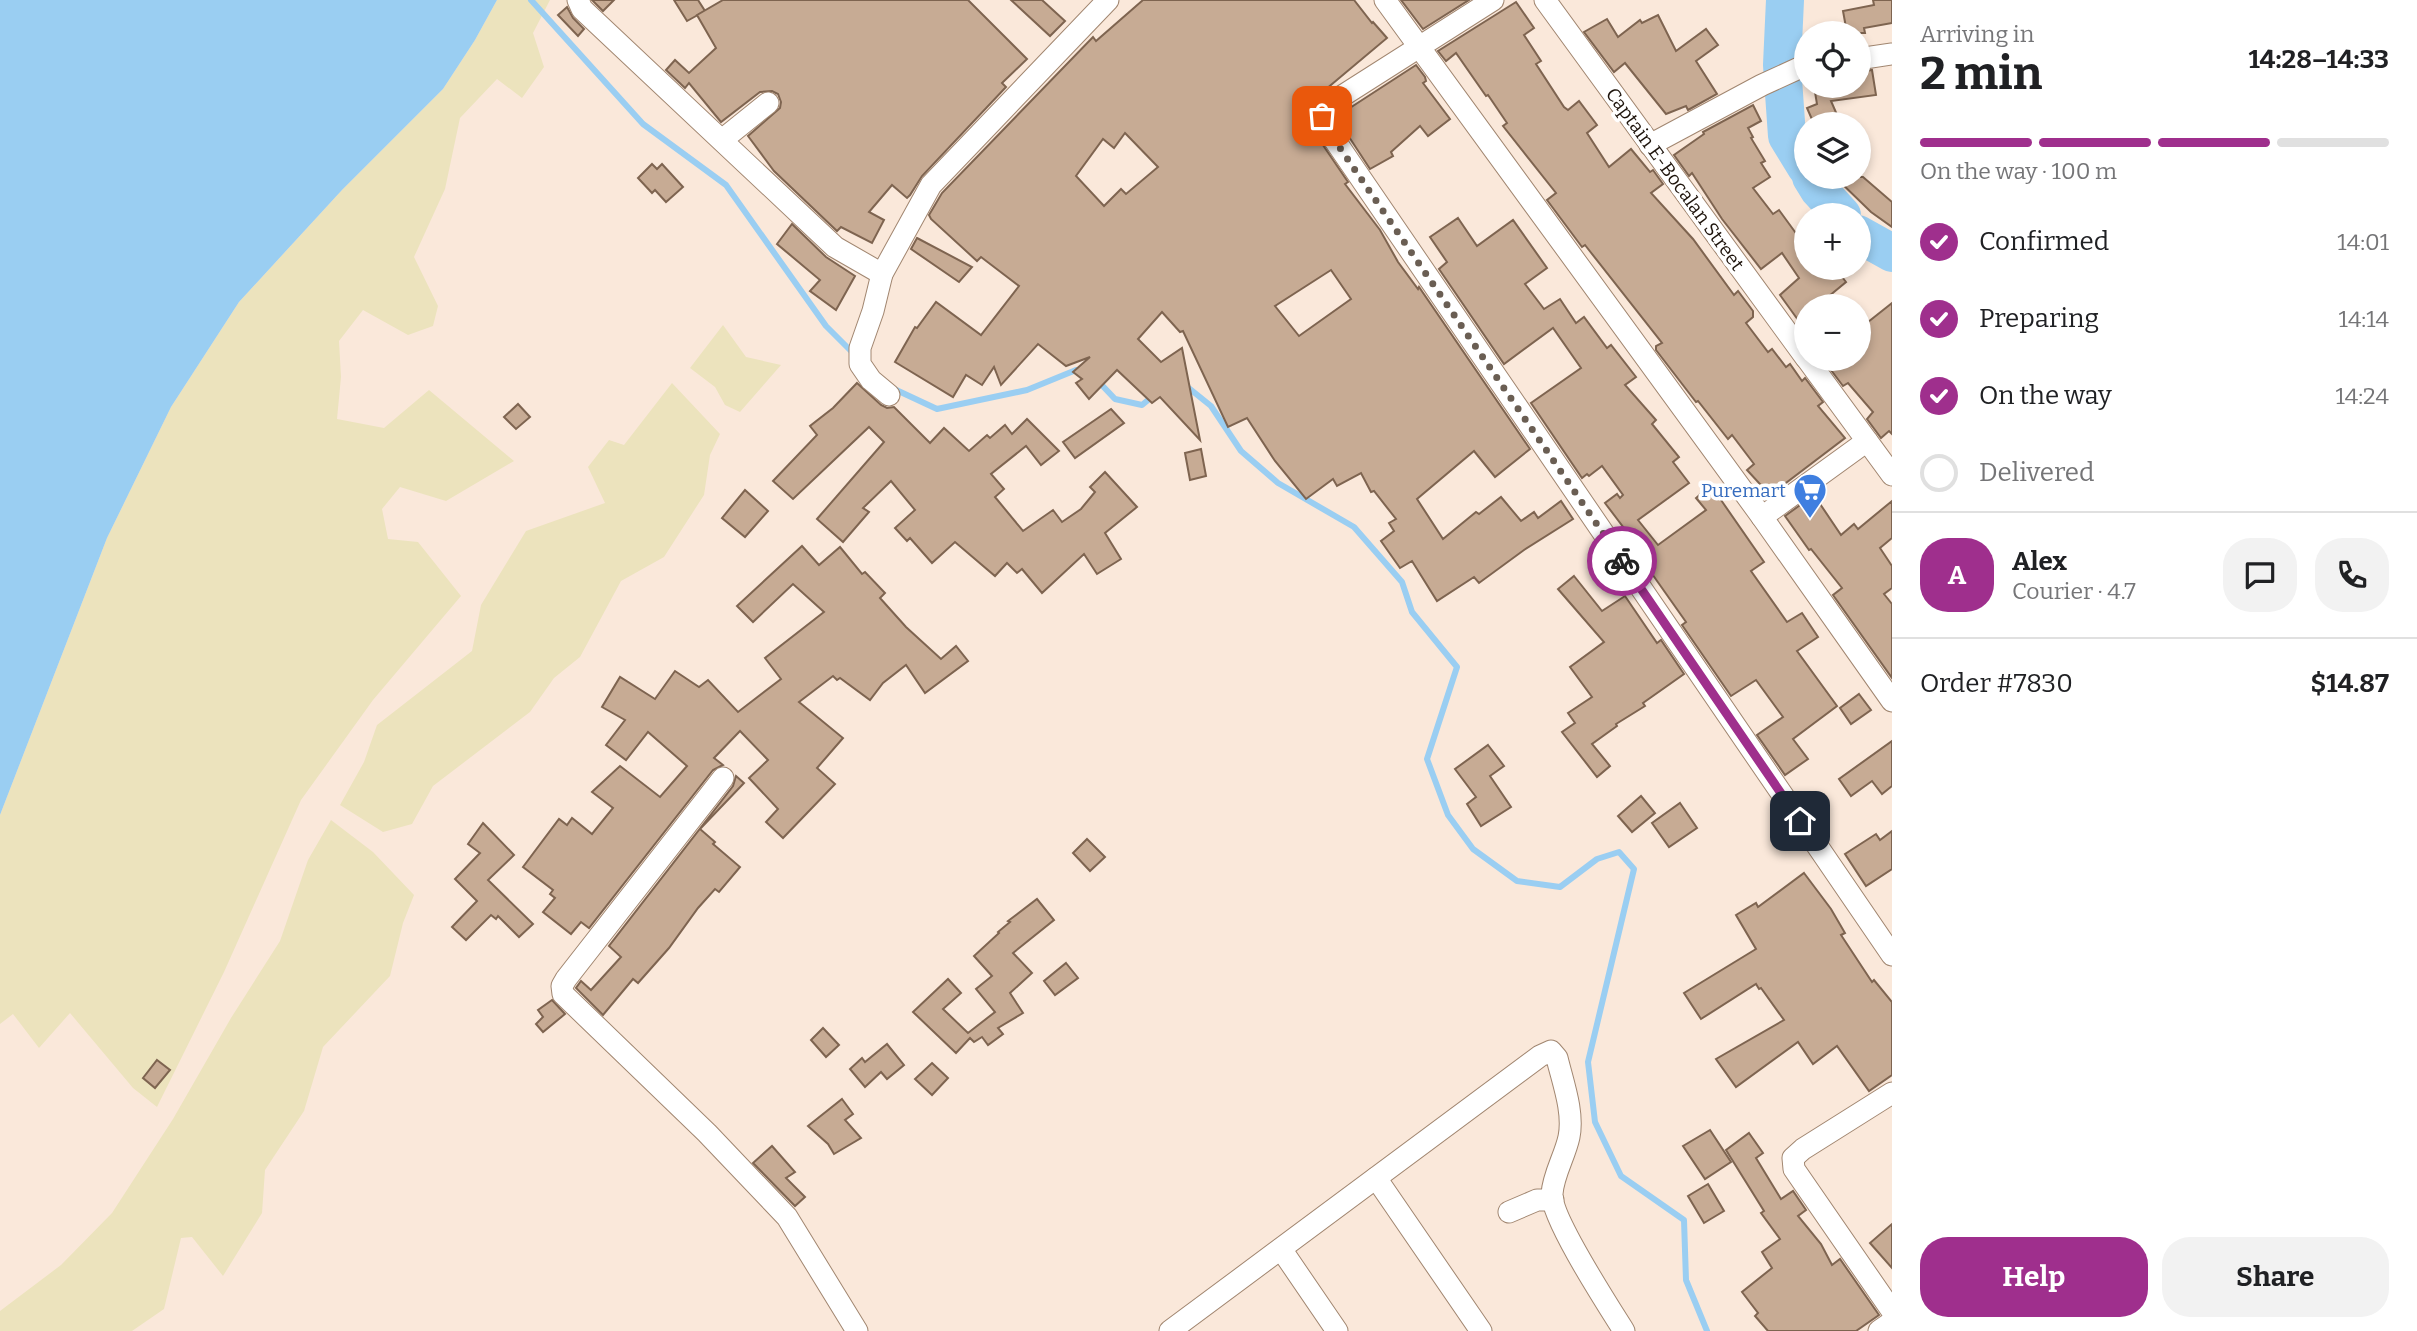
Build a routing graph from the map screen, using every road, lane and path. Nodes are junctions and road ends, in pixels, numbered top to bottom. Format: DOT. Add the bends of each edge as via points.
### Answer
graph roads {
  1 [pos="578,0"];
  2 [pos="1108,0"];
  3 [pos="1385,0"];
  4 [pos="1493,0"];
  5 [pos="1545,0"];
  6 [pos="1420,47"];
  7 [pos="1892,54"];
  8 [pos="1871,57"];
  9 [pos="1794,72"];
  10 [pos="768,103"];
  11 [pos="722,140"];
  12 [pos="1650,145"];
  13 [pos="882,274"];
  14 [pos="1794,342"];
  15 [pos="1816,371"];
  16 [pos="889,395"];
  17 [pos="1867,441"];
  18 [pos="1892,475"];
  19 [pos="1762,517"];
  20 [pos="1892,701"];
  21 [pos="723,778"];
  22 [pos="1892,955"];
  23 [pos="1892,1093"];
  24 [pos="1376,1178"];
  25 [pos="1553,1200"];
  26 [pos="1509,1212"];
  27 [pos="1281,1249"];
  28 [pos="1892,1311"];
  29 [pos="1892,1322"];
  30 [pos="1199,1323"];
  31 [pos="857,1331"];
  32 [pos="1170,1331"];
  33 [pos="1337,1331"];
  34 [pos="1481,1331"];
  35 [pos="1624,1331"];
  36 [pos="1878,1331"];
  1 -- 11 [label="street" via="582,9"];
  2 -- 13 [label="street" via="931,185"];
  3 -- 6 [label="street"];
  4 -- 6 [label="street"];
  5 -- 12 [label="street, Captain E-Bocalan Street"];
  6 -- 19 [label="street"];
  6 -- 22 [label="street" via="1328,105 1322,116 1325,126"];
  7 -- 8 [label="street"];
  9 -- 12 [label="street"];
  10 -- 11 [label="street"];
  11 -- 13 [label="street" via="835,247"];
  12 -- 14 [label="street, Captain E-Bocalan Street"];
  13 -- 16 [label="street" via="860,356 871,380"];
  15 -- 17 [label="street, Captain E-Bocalan Street"];
  17 -- 18 [label="street, Captain E-Bocalan Street"];
  17 -- 19 [label="street"];
  19 -- 20 [label="street"];
  21 -- 31 [label="street" via="566,979 563,994 787,1217"];
  23 -- 28 [label="street" via="1793,1158 1794,1169"];
  24 -- 25 [label="street" via="1551,1051 1557,1058 1570,1117"];
  24 -- 27 [label="street"];
  24 -- 34 [label="street"];
  25 -- 26 [label="street" via="1537,1200"];
  25 -- 35 [label="street" via="1595,1286"];
  27 -- 30 [label="street"];
  27 -- 33 [label="street"];
  29 -- 36 [label="street"];
  30 -- 32 [label="street"];
}
